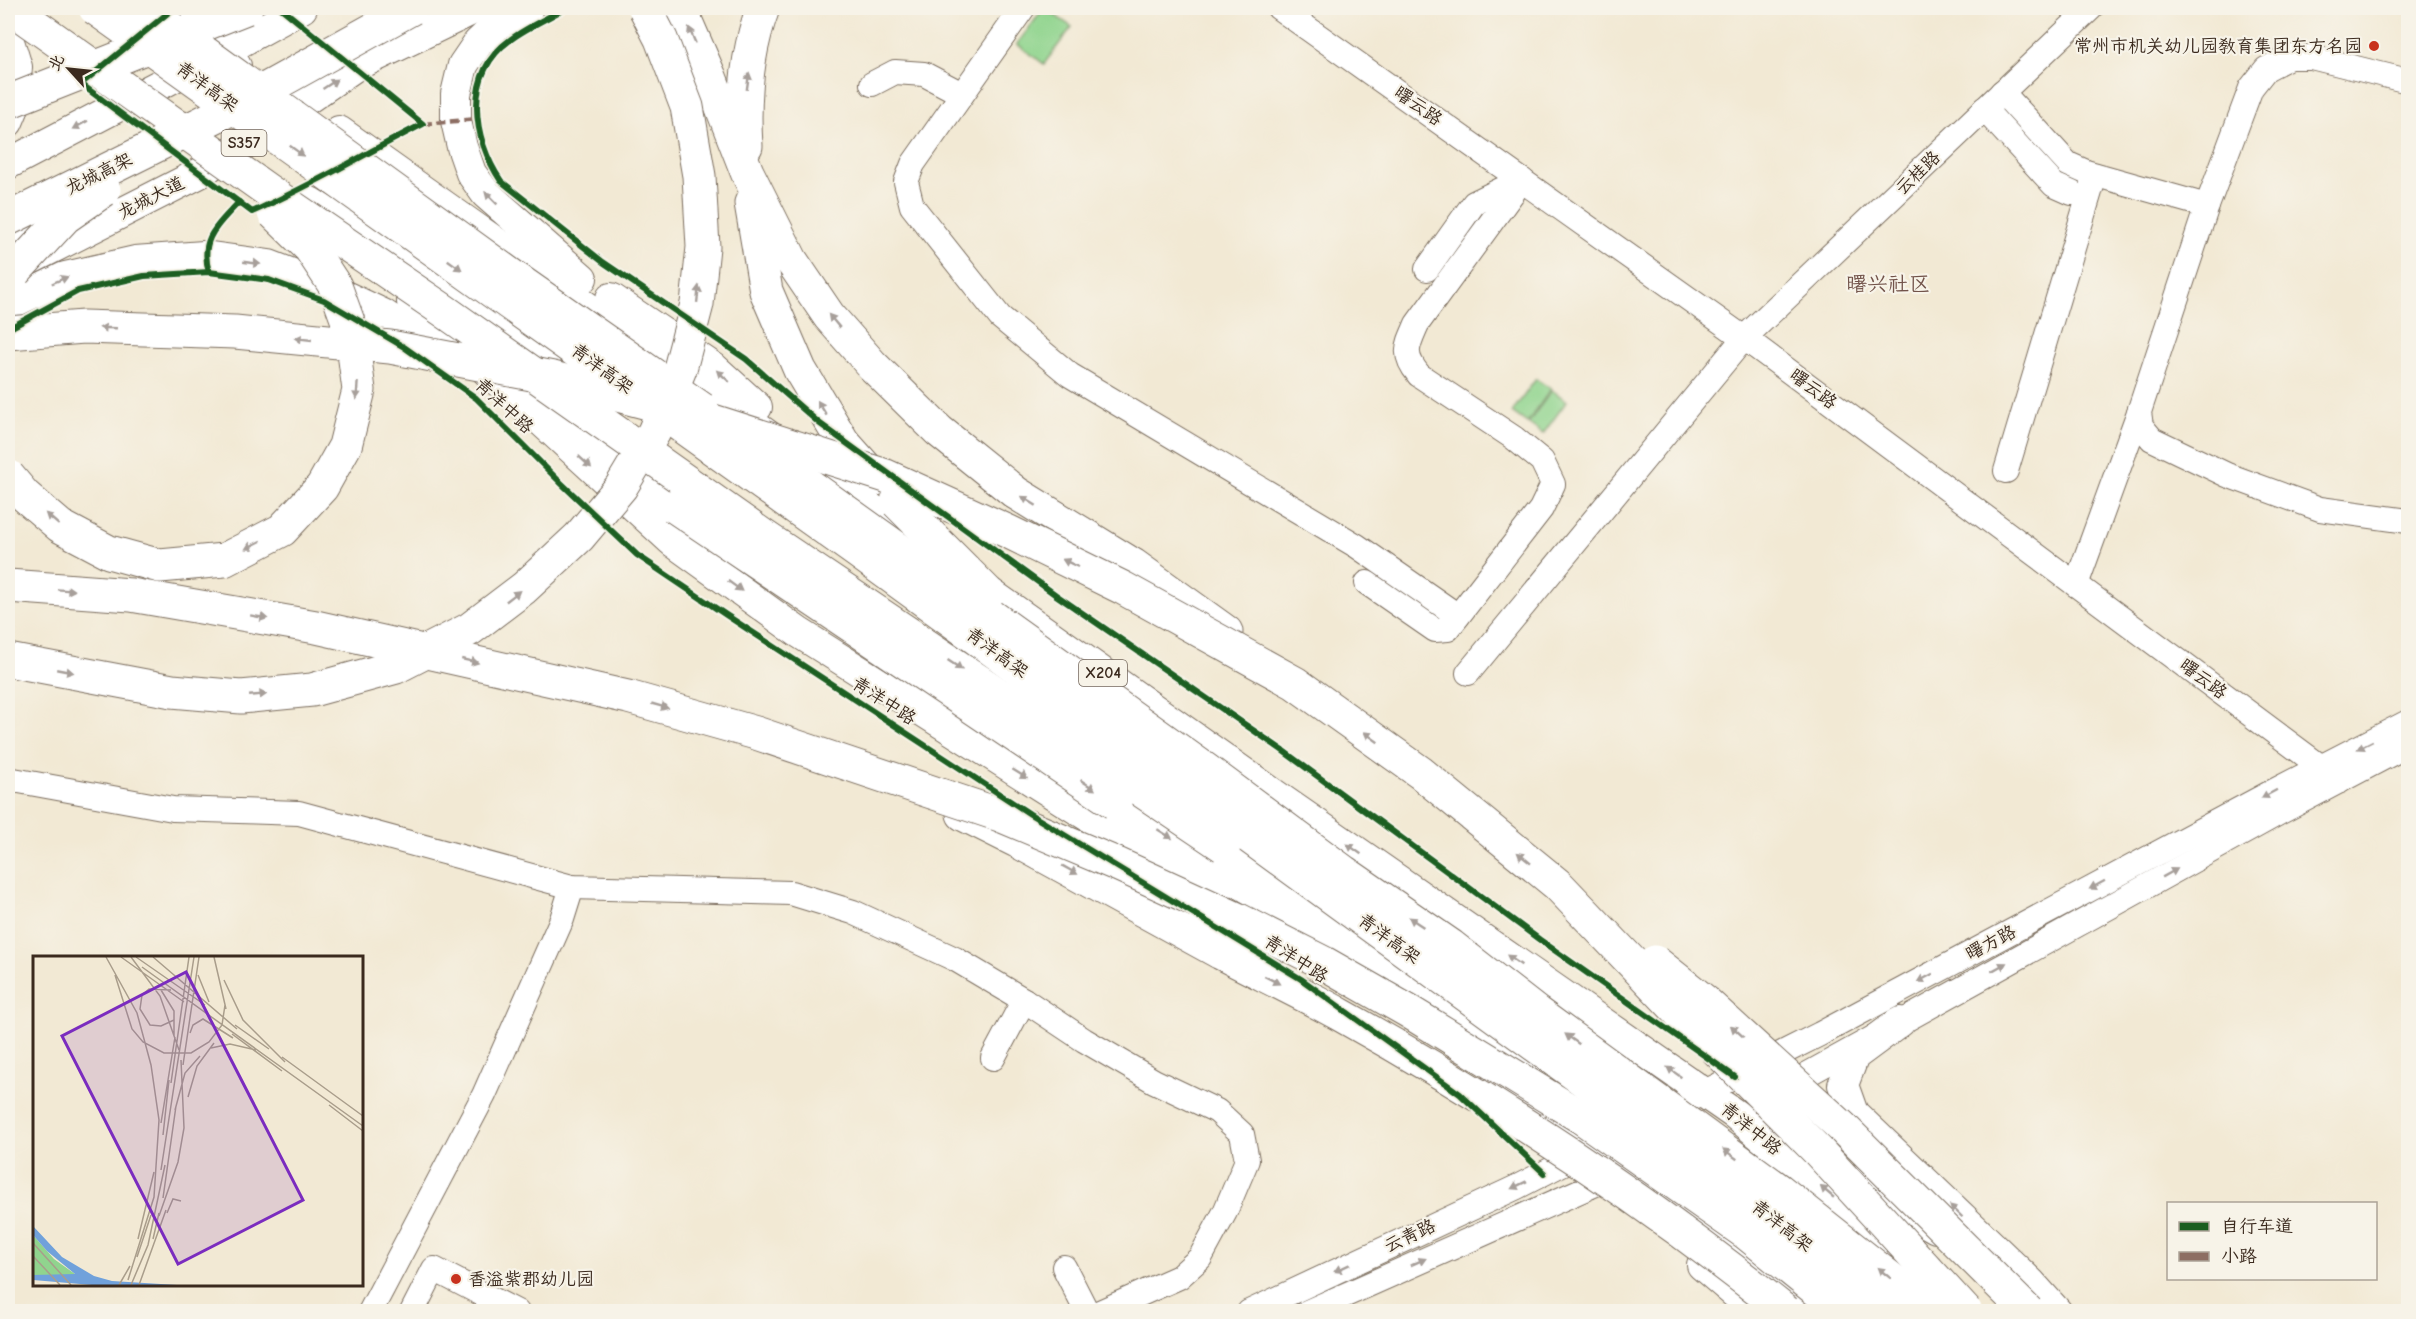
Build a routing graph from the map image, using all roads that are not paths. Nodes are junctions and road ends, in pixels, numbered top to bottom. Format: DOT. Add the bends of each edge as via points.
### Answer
graph roads {
  1 [pos="9,8"];
  2 [pos="95,8"];
  3 [pos="143,8"];
  4 [pos="168,8"];
  5 [pos="194,8"];
  6 [pos="246,8"];
  7 [pos="302,8"];
  8 [pos="412,8"];
  9 [pos="476,8"];
  10 [pos="528,8"];
  11 [pos="645,8"];
  12 [pos="680,8"];
  13 [pos="763,8"];
  14 [pos="1023,8"];
  15 [pos="1279,8"];
  16 [pos="2091,8"];
  17 [pos="8,38"];
  18 [pos="226,50"];
  19 [pos="75,55"];
  20 [pos="2409,81"];
  21 [pos="872,84"];
  22 [pos="2002,92"];
  23 [pos="962,94"];
  24 [pos="17,97"];
  25 [pos="132,98"];
  26 [pos="301,104"];
  27 [pos="230,109"];
  28 [pos="1984,109"];
  29 [pos="8,122"];
  30 [pos="189,132"];
  31 [pos="228,155"];
  32 [pos="8,164"];
  33 [pos="2096,175"];
  34 [pos="408,178"];
  35 [pos="1522,180"];
  36 [pos="2072,192"];
  37 [pos="296,193"];
  38 [pos="2206,206"];
  39 [pos="8,219"];
  40 [pos="8,238"];
  41 [pos="1428,269"];
  42 [pos="8,271"];
  43 [pos="582,278"];
  44 [pos="8,286"];
  45 [pos="8,305"];
  46 [pos="443,310"];
  47 [pos="8,333"];
  48 [pos="1744,338"];
  49 [pos="527,342"];
  50 [pos="2139,412"];
  51 [pos="548,429"];
  52 [pos="2006,471"];
  53 [pos="8,476"];
  54 [pos="859,500"];
  55 [pos="2409,521"];
  56 [pos="1367,583"];
  57 [pos="2076,585"];
  58 [pos="8,586"];
  59 [pos="1458,616"];
  60 [pos="8,660"];
  61 [pos="1468,673"];
  62 [pos="1295,683"];
  63 [pos="2409,722"];
  64 [pos="2409,745"];
  65 [pos="986,753"];
  66 [pos="1206,770"];
  67 [pos="2331,774"];
  68 [pos="887,776"];
  69 [pos="8,779"];
  70 [pos="1558,885"];
  71 [pos="572,886"];
  72 [pos="1392,976"];
  73 [pos="1353,987"];
  74 [pos="1024,1000"];
  75 [pos="1900,1022"];
  76 [pos="1492,1042"];
  77 [pos="1551,1057"];
  78 [pos="993,1058"];
  79 [pos="1704,1092"];
  80 [pos="1736,1115"];
  81 [pos="1626,1132"];
  82 [pos="1583,1154"];
  83 [pos="1659,1154"];
  84 [pos="1627,1170"];
  85 [pos="1596,1183"];
  86 [pos="1064,1267"];
  87 [pos="2029,1297"];
  88 [pos="370,1311"];
  89 [pos="412,1311"];
  90 [pos="517,1311"];
  91 [pos="1087,1311"];
  92 [pos="1100,1311"];
  93 [pos="1249,1311"];
  94 [pos="1307,1311"];
  95 [pos="1757,1311"];
  96 [pos="1786,1311"];
  97 [pos="1817,1311"];
  98 [pos="1844,1311"];
  99 [pos="1864,1311"];
  100 [pos="1888,1311"];
  101 [pos="1928,1311"];
  102 [pos="1967,1311"];
  103 [pos="2057,1311"];
  1 -- 19 [label="highway, bridge"];
  1 -- 25 [label="main road"];
  2 -- 77 [label="highway, 青洋高架, one-way, bridge" via="858,552"];
  3 -- 66 [label="highway, 青洋高架, bridge"];
  4 -- 18 [label="main road, X204"];
  5 -- 18 [label="main road"];
  6 -- 24 [label="highway, bridge"];
  7 -- 18 [label="main road"];
  8 -- 27 [label="highway, 龙城高架, bridge"];
  26 -- 9 [label="main road, 龙城大道 / S357, one-way" via="354,67"];
  43 -- 10 [label="main road, one-way" via="486,194 471,173 456,121 456,94 463,65 498,24"];
  60 -- 11 [label="highway, one-way, bridge" via="172,692 241,697 312,690 396,666 470,629 524,588 579,537 621,487 654,432 680,369 697,304 703,247 699,176 687,107"];
  62 -- 12 [label="highway, one-way, bridge" via="1133,565 1016,493 939,431 872,365 829,316 791,260 747,172"];
  66 -- 13 [label="highway, one-way, bridge" via="985,591 843,442 800,370 766,291 750,196 744,110"];
  14 -- 23 [label="street"];
  15 -- 35 [label="street, 曙云路"];
  16 -- 22 [label="street, 云桂路"];
  17 -- 29 [label="main road" via="17,67"];
  18 -- 25 [label="main road"];
  18 -- 26 [label="main road, 青洋中路 / X204"];
  18 -- 30 [label="main road" via="236,66 230,94"];
  19 -- 46 [label="highway, bridge"];
  19 -- 53 [label="highway, one-way, bridge" via="260,200 310,249 335,286 351,330 359,390 345,446 322,487 282,530 224,560 160,566 109,552 60,526"];
  20 -- 38 [label="street" via="2311,57 2289,57 2266,69 2251,88"];
  21 -- 23 [label="street" via="895,72 924,74"];
  22 -- 28 [label="street, 云桂路"];
  22 -- 33 [label="street" via="2068,164"];
  23 -- 59 [label="street" via="913,164 906,182 912,206 1000,317 1070,375 1357,546"];
  25 -- 30 [label="main road"];
  25 -- 32 [label="main road, one-way"];
  26 -- 31 [label="main road, 龙城大道 / S357"];
  26 -- 34 [label="main road, 青洋中路 / X204"];
  27 -- 39 [label="highway, 龙城高架, bridge"];
  27 -- 44 [label="highway, bridge" via="65,217 15,271"];
  28 -- 36 [label="street" via="2054,185"];
  28 -- 48 [label="street, 云桂路"];
  30 -- 31 [label="main road"];
  30 -- 40 [label="main road"];
  31 -- 37 [label="main road"];
  31 -- 42 [label="main road, 龙城大道 / S357"];
  33 -- 38 [label="street"];
  33 -- 52 [label="street"];
  34 -- 43 [label="main road"];
  34 -- 54 [label="main road, 青洋中路 / X204"];
  35 -- 41 [label="street" via="1474,203"];
  35 -- 48 [label="street, 曙云路"];
  35 -- 59 [label="street" via="1417,324 1408,345 1409,362 1419,375 1514,438 1542,461 1553,484 1541,509"];
  37 -- 49 [label="main road"];
  37 -- 51 [label="main road"];
  38 -- 50 [label="street"];
  54 -- 43 [label="main road, one-way" via="714,369"];
  45 -- 51 [label="main road, one-way" via="65,277 135,261 204,256 269,266 383,314"];
  46 -- 72 [label="highway, one-way, bridge" via="674,506 1115,803"];
  46 -- 77 [label="highway, one-way, bridge" via="772,542 1372,946"];
  62 -- 47 [label="highway, one-way, bridge" via="1123,588 886,476 694,415 553,378 390,348 235,332 84,327"];
  48 -- 57 [label="street, 曙云路"];
  48 -- 61 [label="street, 云桂路"];
  49 -- 65 [label="main road" via="704,512 900,644"];
  49 -- 72 [label="main road" via="672,439 1191,804"];
  50 -- 55 [label="street" via="2141,426 2152,439 2227,475 2320,509"];
  50 -- 57 [label="street"];
  51 -- 65 [label="main road, one-way" via="672,541 798,632"];
  79 -- 54 [label="main road, 青洋中路 / X204, one-way"];
  56 -- 59 [label="street" via="1435,630 1448,629"];
  57 -- 67 [label="street, 曙云路"];
  58 -- 68 [label="highway, one-way, bridge" via="131,595 316,627 628,697"];
  70 -- 62 [label="highway, one-way, bridge" via="1421,773"];
  63 -- 67 [label="street, 曙方路, one-way"];
  64 -- 67 [label="street, 曙方路"];
  65 -- 73 [label="main road, one-way"];
  101 -- 66 [label="highway, 青洋高架, one-way, bridge" via="1779,1190 1452,946"];
  75 -- 67 [label="street, 曙方路, one-way"];
  67 -- 79 [label="street, 曙方路, one-way"];
  68 -- 96 [label="highway, one-way, bridge" via="1017,841 1341,1015 1457,1083 1598,1172 1714,1254"];
  68 -- 98 [label="highway, bridge" via="1000,815 1119,865 1324,963 1581,1117 1746,1233"];
  69 -- 71 [label="street" via="173,808 299,813"];
  87 -- 70 [label="highway, one-way, bridge" via="1704,1001"];
  70 -- 102 [label="highway, bridge"];
  71 -- 74 [label="street" via="791,893 854,912 955,959"];
  71 -- 88 [label="street" via="562,919 484,1095"];
  72 -- 76 [label="main road"];
  73 -- 76 [label="main road"];
  73 -- 82 [label="main road" via="1475,1069"];
  74 -- 78 [label="street"];
  74 -- 92 [label="street" via="1154,1081 1217,1112 1242,1134 1247,1160 1226,1212 1200,1258 1179,1277"];
  75 -- 80 [label="street, 曙方路"];
  87 -- 75 [label="main road, one-way" via="1853,1113 1843,1085 1854,1056"];
  76 -- 81 [label="main road"];
  77 -- 100 [label="highway, 青洋高架, bridge" via="1763,1211"];
  79 -- 80 [label="main road, 青洋中路 / X204"];
  79 -- 81 [label="street, 曙方路"];
  80 -- 83 [label="street, 曙方路"];
  80 -- 87 [label="main road"];
  102 -- 80 [label="main road, 青洋中路 / X204, one-way"];
  81 -- 82 [label="street, 曙方路"];
  81 -- 83 [label="main road"];
  82 -- 84 [label="main road"];
  82 -- 85 [label="main road"];
  82 -- 93 [label="street, 云青路, one-way"];
  83 -- 84 [label="street, 曙方路"];
  83 -- 99 [label="main road" via="1814,1266"];
  84 -- 85 [label="street, 曙方路"];
  84 -- 97 [label="main road"];
  94 -- 85 [label="street, 云青路, one-way"];
  85 -- 95 [label="main road"];
  86 -- 91 [label="street"];
  87 -- 103 [label="main road"];
  89 -- 90 [label="street" via="434,1269"];
}
